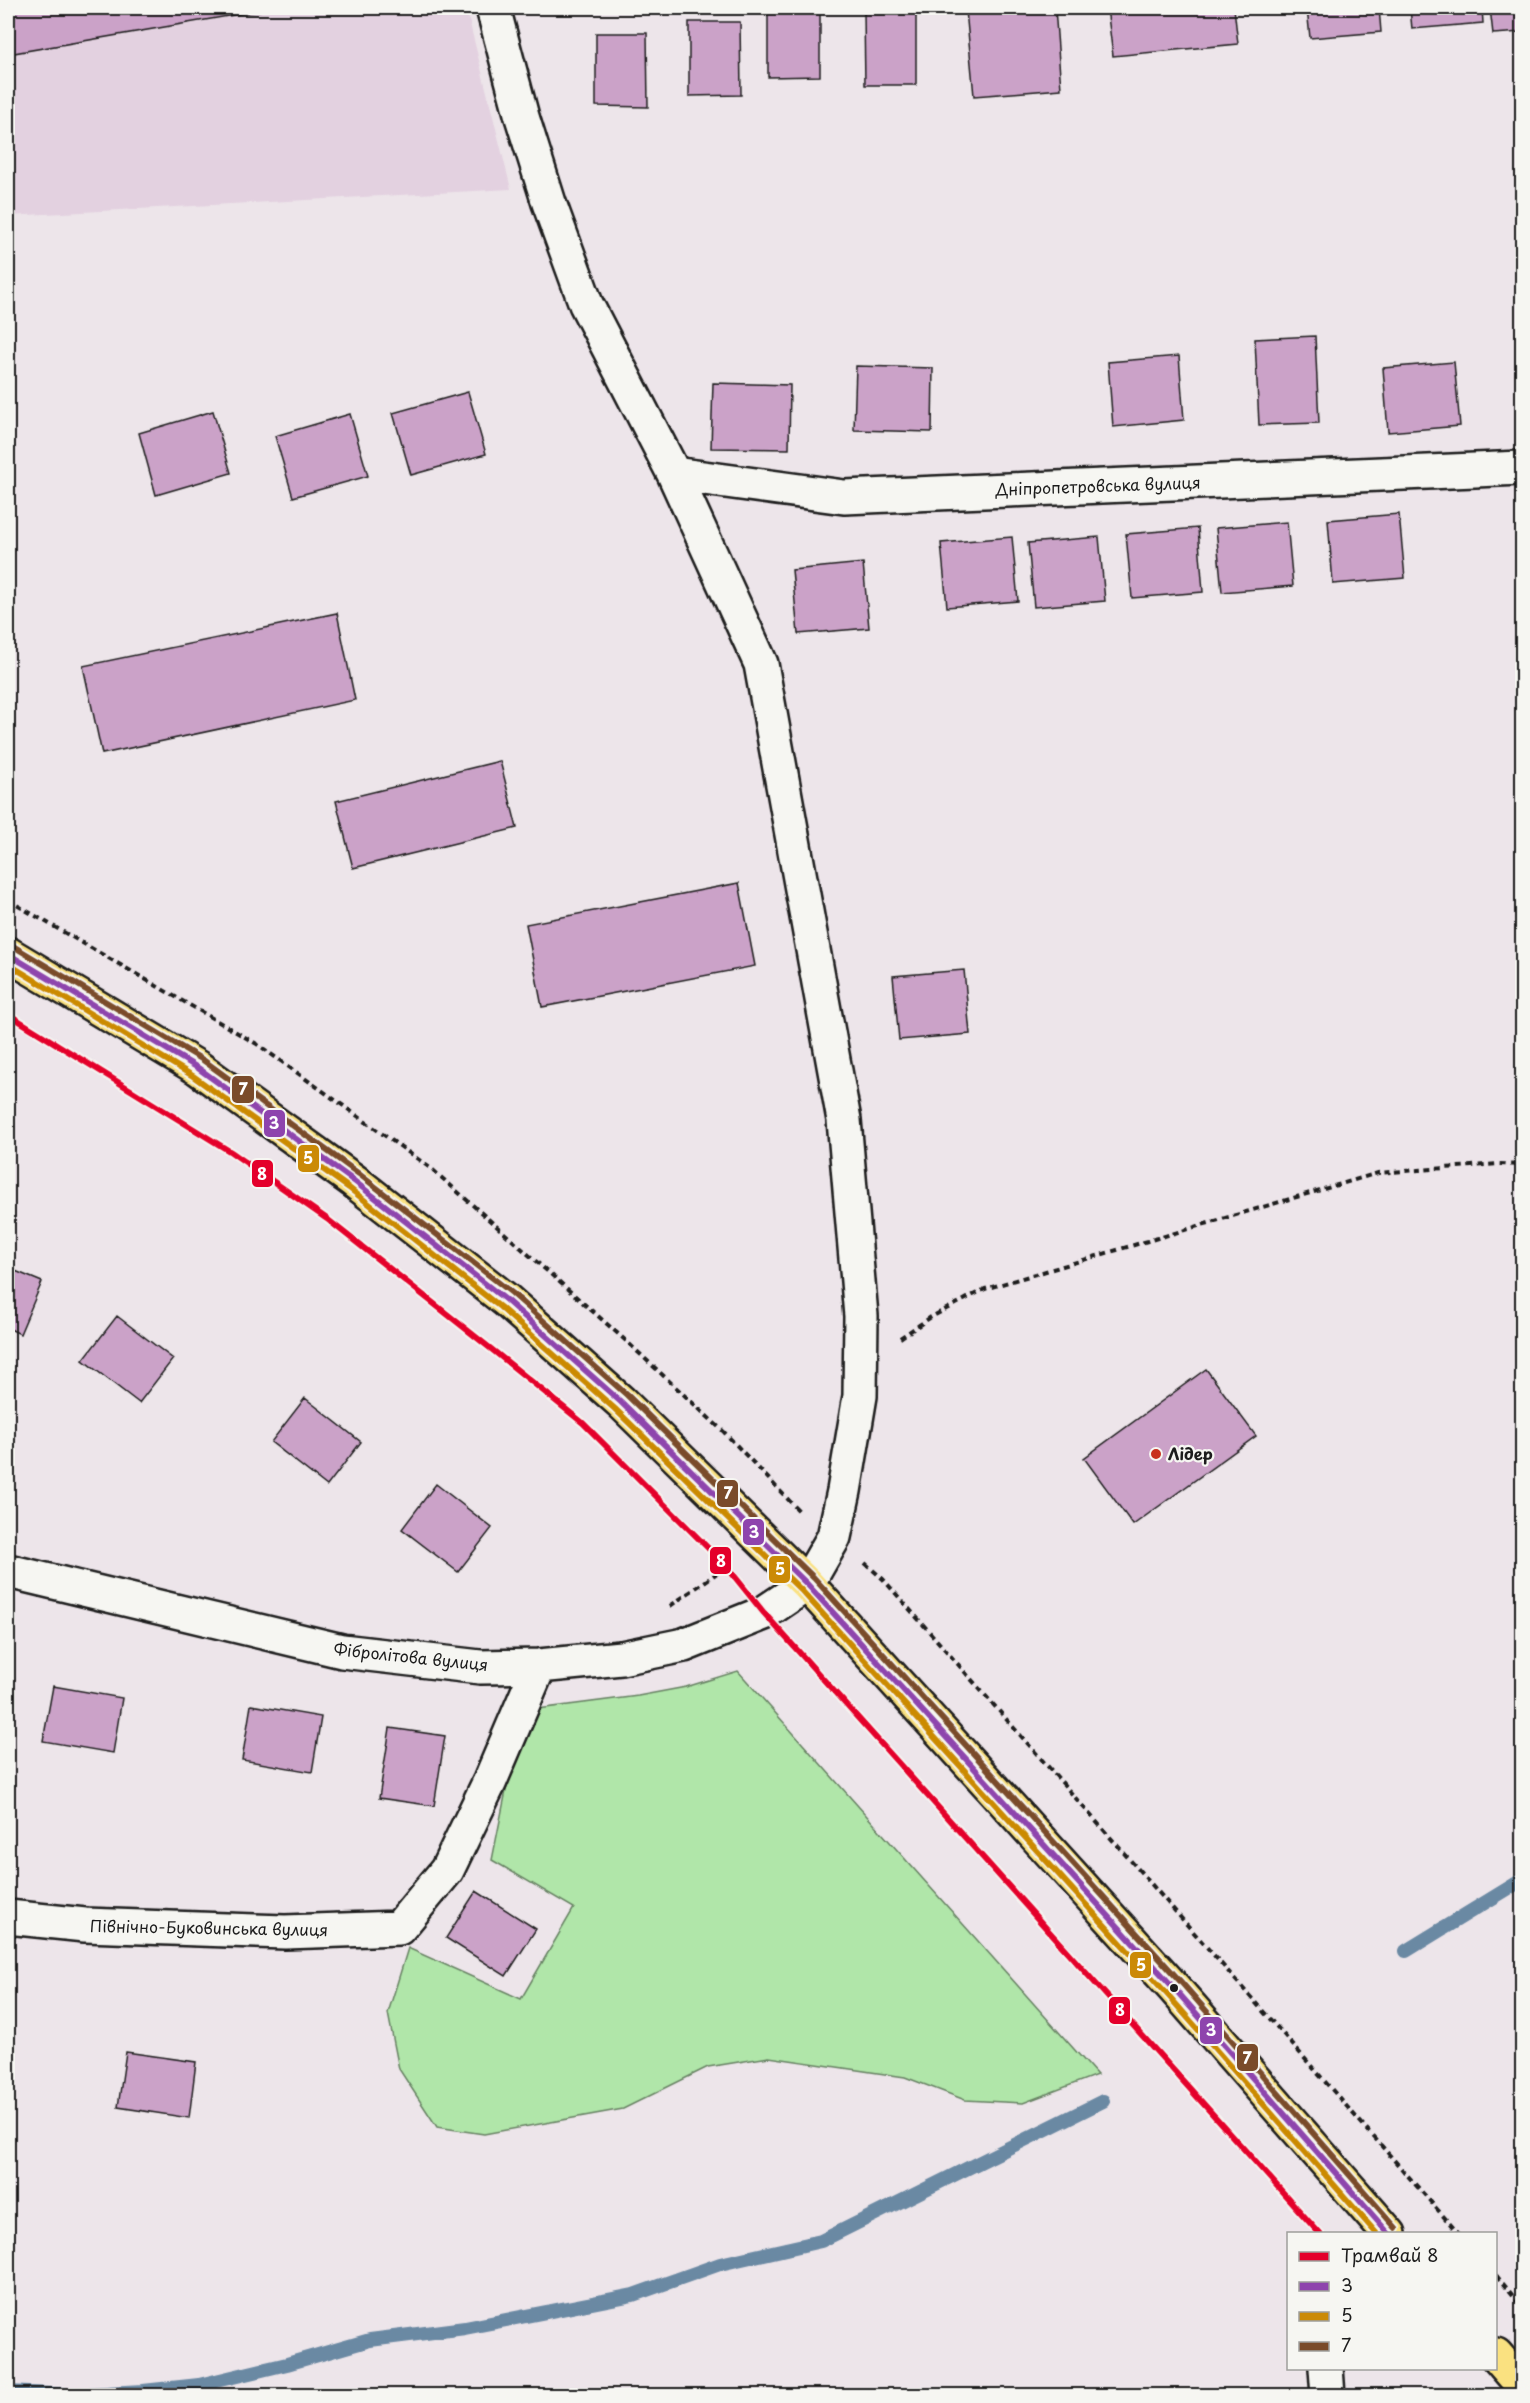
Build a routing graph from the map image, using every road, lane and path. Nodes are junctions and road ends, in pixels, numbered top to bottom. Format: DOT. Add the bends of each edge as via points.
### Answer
graph roads {
  1 [pos="493,8"];
  2 [pos="1522,468"];
  3 [pos="674,474"];
  4 [pos="8,954"];
  5 [pos="1522,1165"];
  6 [pos="860,1366"];
  7 [pos="792,1506"];
  8 [pos="834,1537"];
  9 [pos="8,1571"];
  10 [pos="807,1584"];
  11 [pos="539,1666"];
  12 [pos="8,1917"];
  13 [pos="1387,2232"];
  14 [pos="1457,2232"];
  15 [pos="1497,2276"];
  16 [pos="1522,2307"];
  17 [pos="1497,2356"];
  18 [pos="1326,2370"];
  19 [pos="1522,2385"];
  20 [pos="1328,2396"];
  1 -- 3 [label="street" via="549,203 586,304"];
  2 -- 3 [label="street, Дніпропетровська вулиця" via="844,497"];
  3 -- 6 [label="street" via="761,664 844,1120 861,1317"];
  4 -- 10 [label="main road" via="198,1068 354,1181 507,1300 621,1402"];
  5 -- 6 [label="path" via="1378,1173 985,1289 931,1317"];
  6 -- 8 [label="street" via="860,1396"];
  7 -- 8 [label="path"];
  8 -- 10 [label="street"];
  8 -- 14 [label="path" via="883,1579"];
  9 -- 11 [label="street, Фібролітова вулиця" via="342,1651 480,1667"];
  10 -- 11 [label="street, Фібролітова вулиця" via="764,1613 684,1646 621,1658"];
  10 -- 13 [label="main road" via="1174,1988"];
  11 -- 12 [label="street, Північно-Буковинська вулиця" via="447,1870 399,1928 285,1932 85,1925"];
  15 -- 16 [label="path"];
  17 -- 19 [label="main road"];
  18 -- 20 [label="street"];
}
